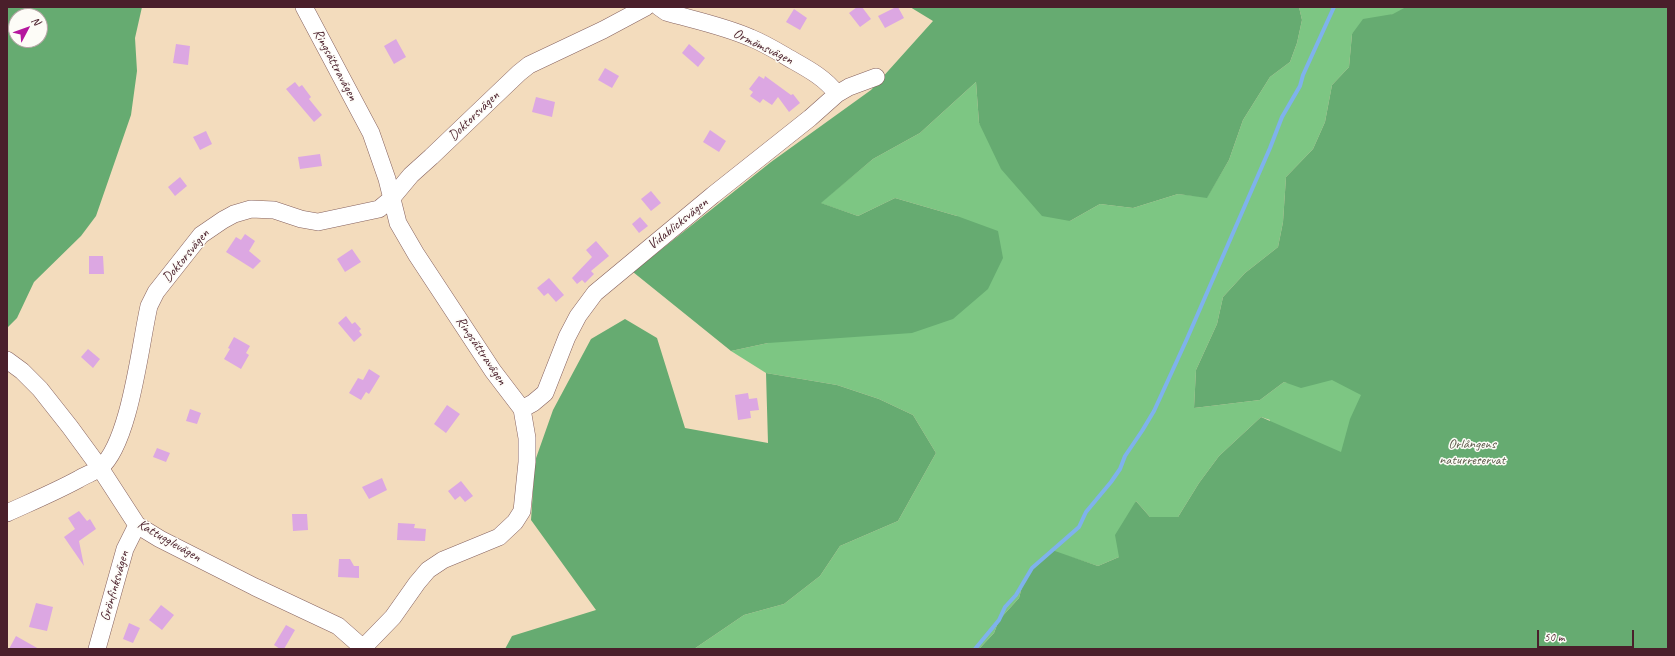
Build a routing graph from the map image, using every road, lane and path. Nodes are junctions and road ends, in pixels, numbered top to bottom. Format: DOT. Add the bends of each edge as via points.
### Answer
graph roads {
  1 [pos="304,7"];
  2 [pos="646,7"];
  3 [pos="658,7"];
  4 [pos="876,77"];
  5 [pos="837,94"];
  6 [pos="391,199"];
  7 [pos="7,360"];
  8 [pos="522,409"];
  9 [pos="100,468"];
  10 [pos="7,513"];
  11 [pos="137,526"];
  12 [pos="97,649"];
  13 [pos="363,649"];
  1 -- 6 [label="street, Ringsättravägen" via="371,133"];
  2 -- 6 [label="street, Doktorsvägen" via="529,65 410,175"];
  3 -- 5 [label="street, Ormömsvägen" via="666,12 750,37 808,69 831,86"];
  4 -- 5 [label="street, Vidablicksvägen"];
  5 -- 8 [label="street, Vidablicksvägen" via="595,293 567,337 545,393"];
  6 -- 8 [label="street, Ringsättravägen" via="398,223 416,254 493,371"];
  6 -- 9 [label="street, Doktorsvägen" via="379,209 318,222 274,210 250,209 222,220 201,235 156,292 149,306 124,424 112,453"];
  7 -- 9 [label="street, Kattugglevägen" via="40,389"];
  8 -- 13 [label="street, Ringsättravägen" via="527,438 527,462 522,511 519,517 509,530 499,537 443,560 428,570 393,617"];
  9 -- 10 [label="street, Doktorsvägen"];
  9 -- 11 [label="street, Kattugglevägen"];
  11 -- 12 [label="street, Grönfinksvägen" via="125,550"];
  11 -- 13 [label="street, Kattugglevägen" via="255,587 338,626"];
}
